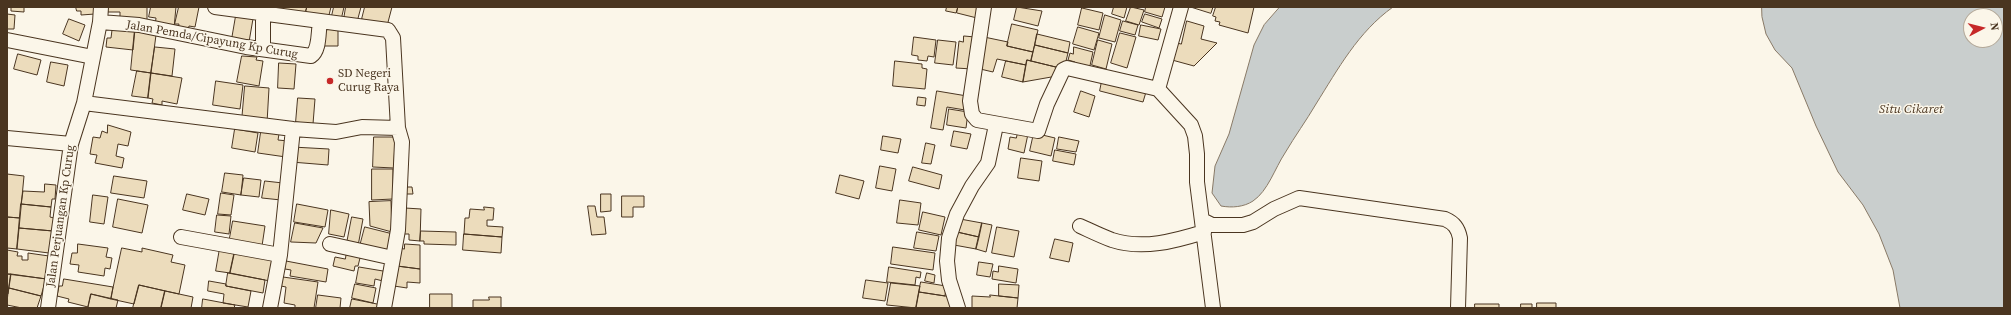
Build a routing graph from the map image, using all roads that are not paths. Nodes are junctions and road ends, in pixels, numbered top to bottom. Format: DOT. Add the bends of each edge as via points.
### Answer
graph roads {
  1 [pos="100,7"];
  2 [pos="215,7"];
  3 [pos="984,7"];
  4 [pos="1181,7"];
  5 [pos="263,14"];
  6 [pos="100,22"];
  7 [pos="320,22"];
  8 [pos="7,40"];
  9 [pos="263,49"];
  10 [pos="93,57"];
  11 [pos="1158,89"];
  12 [pos="84,103"];
  13 [pos="996,125"];
  14 [pos="398,128"];
  15 [pos="292,129"];
  16 [pos="7,138"];
  17 [pos="70,144"];
  18 [pos="1080,226"];
  19 [pos="1203,226"];
  20 [pos="181,237"];
  21 [pos="330,244"];
  22 [pos="280,255"];
  23 [pos="393,258"];
  24 [pos="48,308"];
  25 [pos="270,308"];
  26 [pos="384,308"];
  27 [pos="958,308"];
  28 [pos="1213,308"];
  29 [pos="1458,308"];
  1 -- 6 [label="street, Jalan Perjuangan Kp Curug"];
  2 -- 5 [label="street"];
  3 -- 13 [label="street" via="970,101 972,114 977,120"];
  4 -- 11 [label="street"];
  5 -- 7 [label="street"];
  5 -- 9 [label="street"];
  6 -- 9 [label="street, Jalan Pemda/Cipayung Kp Curug" via="139,26"];
  6 -- 10 [label="street, Jalan Perjuangan Kp Curug"];
  7 -- 9 [label="street, Jalan Pemda/Cipayung Kp Curug" via="315,54 311,56"];
  7 -- 14 [label="street" via="388,30 393,38"];
  8 -- 10 [label="street"];
  10 -- 12 [label="street, Jalan Perjuangan Kp Curug"];
  11 -- 13 [label="street" via="1067,68 1063,70 1052,93 1038,131"];
  11 -- 19 [label="street" via="1184,115 1195,136 1197,182"];
  12 -- 15 [label="street"];
  12 -- 17 [label="street, Jalan Perjuangan Kp Curug"];
  13 -- 27 [label="street" via="988,163 957,214 950,238 947,260 949,280"];
  14 -- 15 [label="street" via="362,127 336,132"];
  14 -- 23 [label="street" via="402,142 398,230"];
  15 -- 22 [label="street"];
  16 -- 17 [label="street"];
  17 -- 24 [label="street, Jalan Perjuangan Kp Curug"];
  18 -- 19 [label="street" via="1113,240 1140,244 1173,242"];
  19 -- 28 [label="street"];
  19 -- 29 [label="street" via="1243,225 1299,198 1445,219 1458,229 1460,238"];
  20 -- 22 [label="street"];
  21 -- 23 [label="street"];
  22 -- 25 [label="street"];
  23 -- 26 [label="street"];
}
